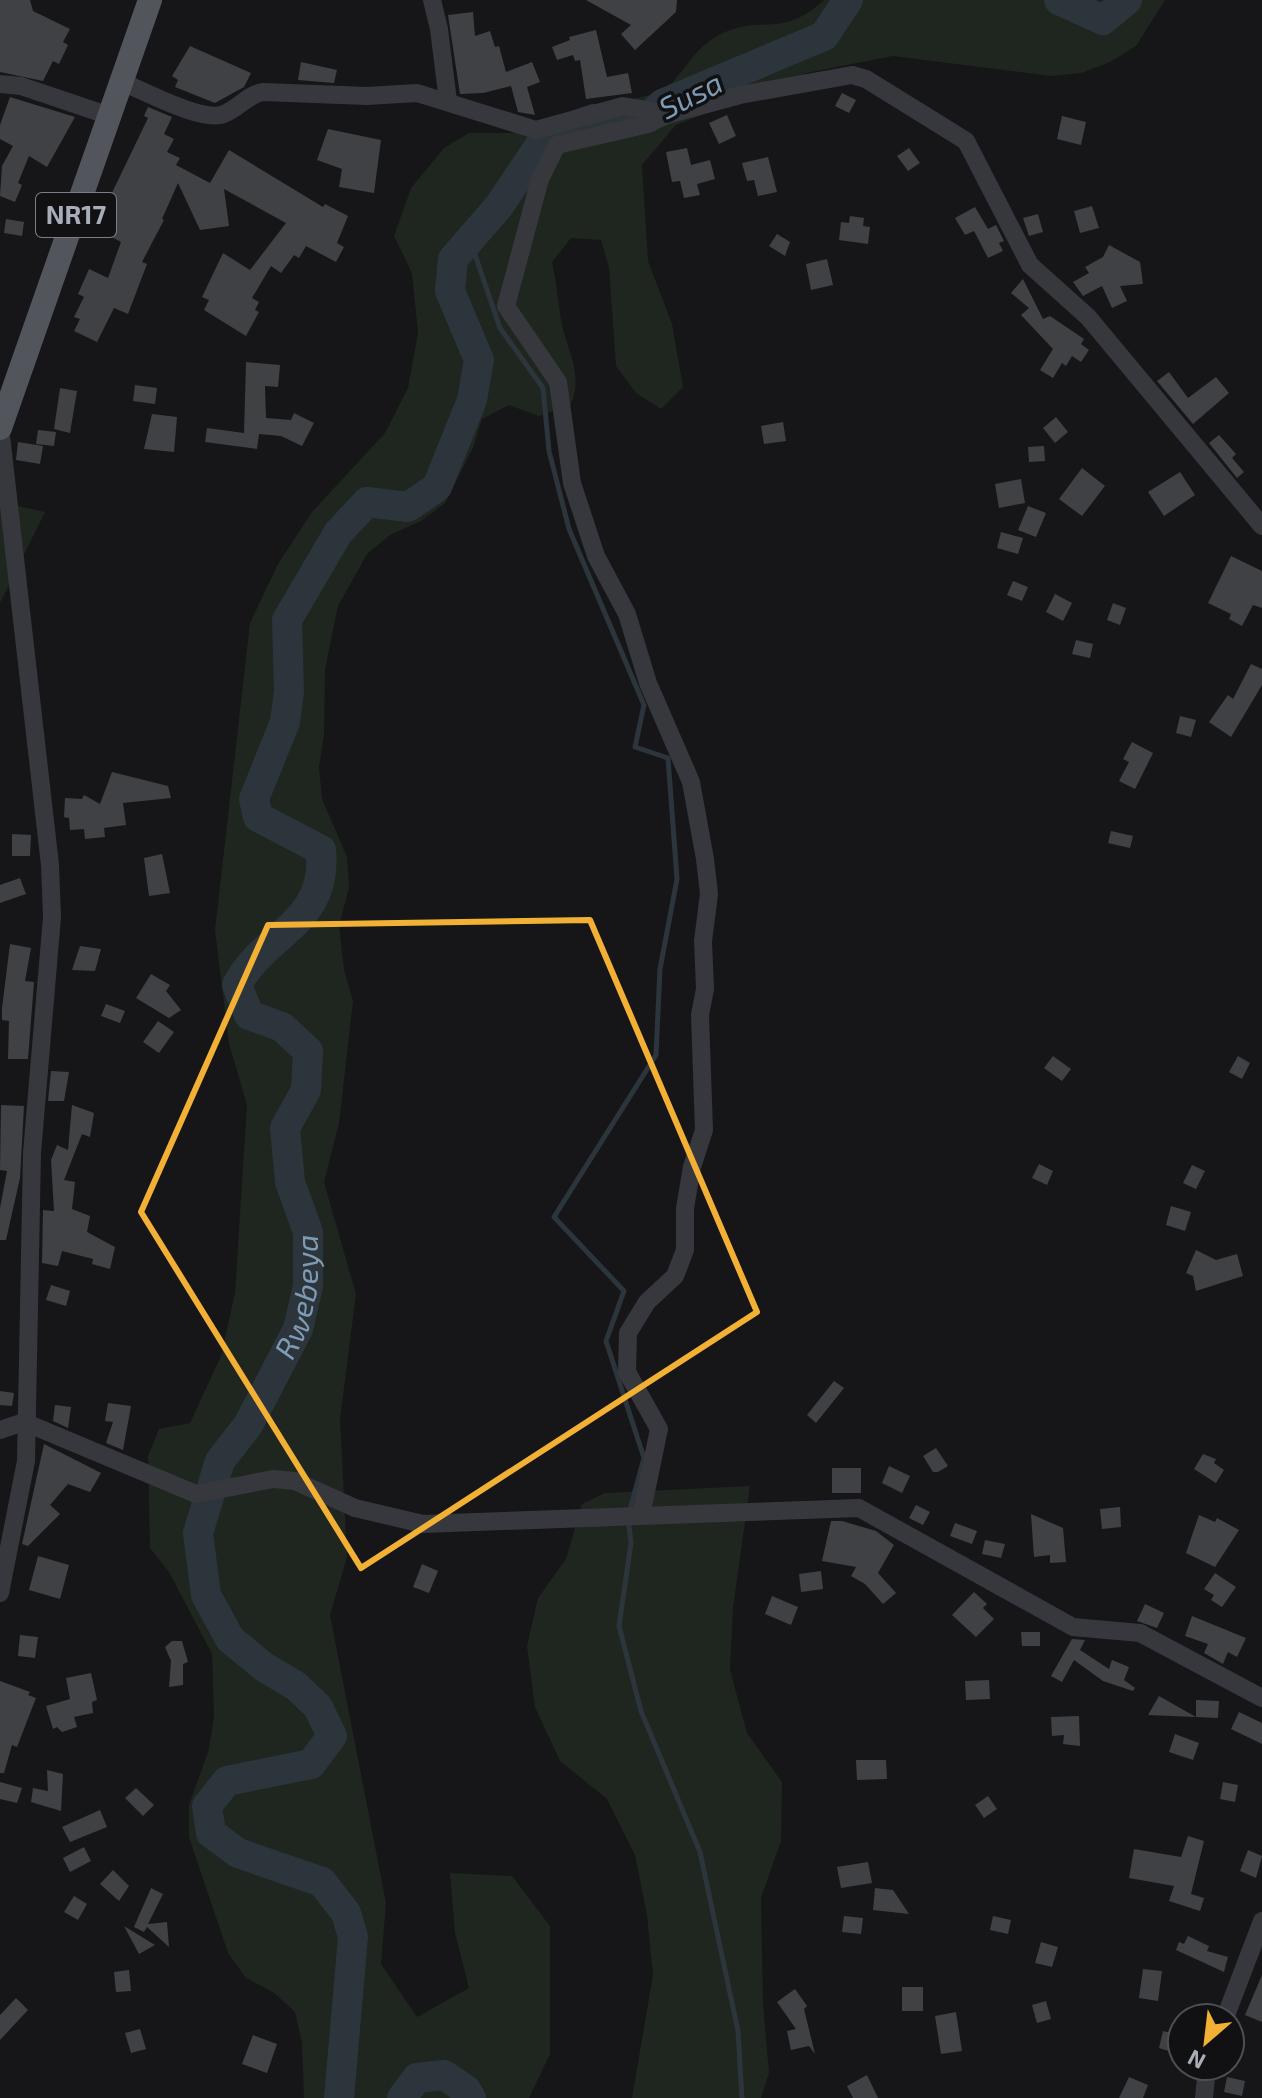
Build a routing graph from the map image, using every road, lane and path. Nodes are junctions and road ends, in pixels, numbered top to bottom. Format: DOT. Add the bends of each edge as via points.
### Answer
graph roads {
  1 [pos="150,0"];
  2 [pos="432,0"];
  3 [pos="122,82"];
  4 [pos="0,84"];
  5 [pos="448,101"];
  6 [pos="670,114"];
  7 [pos="110,116"];
  8 [pos="0,428"];
  9 [pos="1262,526"];
  10 [pos="24,1422"];
  11 [pos="0,1430"];
  12 [pos="641,1516"];
  13 [pos="0,1593"];
  14 [pos="1262,1698"];
  15 [pos="1262,1921"];
  16 [pos="1231,2002"];
  1 -- 3 [label="main road, NR17"];
  2 -- 5 [label="street"];
  3 -- 5 [label="street" via="208,116 224,114 263,92 417,93"];
  3 -- 7 [label="main road, NR17"];
  4 -- 7 [label="street"];
  5 -- 6 [label="street" via="536,130 623,106"];
  6 -- 9 [label="street" via="852,75 966,141 1030,265 1088,317"];
  6 -- 12 [label="street" via="557,145 540,179 506,306 558,382 572,483 596,556 627,614 648,683 691,782 709,894 700,1015 704,1130 685,1208 685,1250 675,1276 647,1302 628,1333 627,1372 659,1429"];
  7 -- 8 [label="main road, NR17"];
  8 -- 10 [label="street" via="52,917 32,1153"];
  10 -- 11 [label="street"];
  10 -- 12 [label="street" via="196,1494 273,1479 295,1481 355,1508 423,1524"];
  10 -- 13 [label="street" via="24,1479"];
  12 -- 14 [label="street" via="867,1510 1073,1627 1140,1633"];
  15 -- 16 [label="street"];
}
